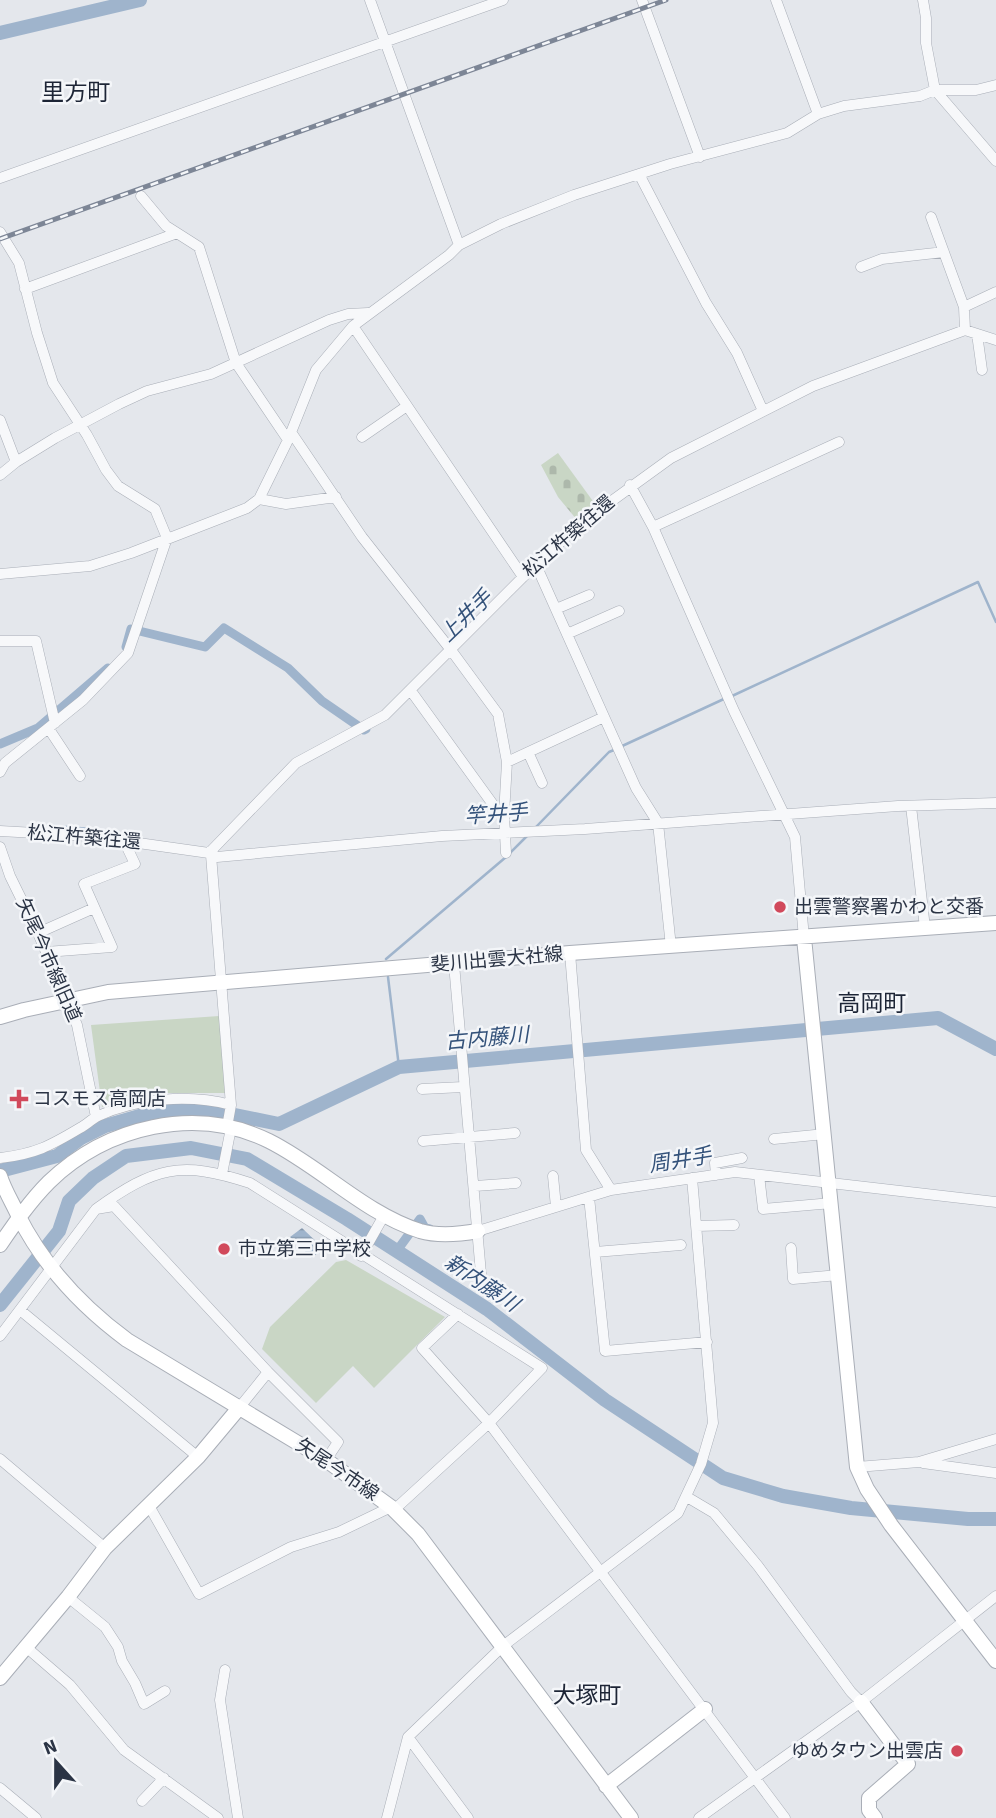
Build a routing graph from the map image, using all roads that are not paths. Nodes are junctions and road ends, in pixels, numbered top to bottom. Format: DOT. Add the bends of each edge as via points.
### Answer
graph roads {
  1 [pos="370,0"];
  2 [pos="503,0"];
  3 [pos="642,0"];
  4 [pos="776,0"];
  5 [pos="922,0"];
  6 [pos="384,42"];
  7 [pos="996,85"];
  8 [pos="935,90"];
  9 [pos="818,114"];
  10 [pos="701,157"];
  11 [pos="996,161"];
  12 [pos="639,174"];
  13 [pos="0,178"];
  14 [pos="141,196"];
  15 [pos="930,217"];
  16 [pos="0,232"];
  17 [pos="177,233"];
  18 [pos="458,245"];
  19 [pos="944,252"];
  20 [pos="861,267"];
  21 [pos="25,289"];
  22 [pos="996,292"];
  23 [pos="964,307"];
  24 [pos="369,313"];
  25 [pos="353,326"];
  26 [pos="965,330"];
  27 [pos="977,334"];
  28 [pos="996,340"];
  29 [pos="236,363"];
  30 [pos="982,370"];
  31 [pos="407,406"];
  32 [pos="763,411"];
  33 [pos="1,425"];
  34 [pos="80,425"];
  35 [pos="289,436"];
  36 [pos="362,437"];
  37 [pos="839,442"];
  38 [pos="16,462"];
  39 [pos="0,475"];
  40 [pos="630,485"];
  41 [pos="336,497"];
  42 [pos="259,499"];
  43 [pos="653,527"];
  44 [pos="167,538"];
  45 [pos="536,565"];
  46 [pos="0,574"];
  47 [pos="523,577"];
  48 [pos="589,595"];
  49 [pos="556,609"];
  50 [pos="619,611"];
  51 [pos="567,634"];
  52 [pos="0,640"];
  53 [pos="451,650"];
  54 [pos="411,691"];
  55 [pos="604,717"];
  56 [pos="52,726"];
  57 [pos="528,752"];
  58 [pos="507,762"];
  59 [pos="0,772"];
  60 [pos="80,776"];
  61 [pos="541,783"];
  62 [pos="996,803"];
  63 [pos="911,806"];
  64 [pos="783,813"];
  65 [pos="504,815"];
  66 [pos="658,823"];
  67 [pos="0,831"];
  68 [pos="506,833"];
  69 [pos="124,841"];
  70 [pos="0,848"];
  71 [pos="506,853"];
  72 [pos="210,854"];
  73 [pos="94,908"];
  74 [pos="996,923"];
  75 [pos="925,928"];
  76 [pos="38,933"];
  77 [pos="804,938"];
  78 [pos="671,947"];
  79 [pos="47,952"];
  80 [pos="570,953"];
  81 [pos="454,964"];
  82 [pos="222,982"];
  83 [pos="68,1000"];
  84 [pos="0,1017"];
  85 [pos="463,1087"];
  86 [pos="422,1089"];
  87 [pos="231,1105"];
  88 [pos="96,1117"];
  89 [pos="229,1127"];
  90 [pos="515,1133"];
  91 [pos="825,1134"];
  92 [pos="471,1138"];
  93 [pos="774,1139"];
  94 [pos="423,1141"];
  95 [pos="0,1158"];
  96 [pos="742,1158"];
  97 [pos="222,1174"];
  98 [pos="716,1175"];
  99 [pos="759,1175"];
  100 [pos="553,1176"];
  101 [pos="692,1178"];
  102 [pos="1,1180"];
  103 [pos="516,1183"];
  104 [pos="830,1184"];
  105 [pos="475,1186"];
  106 [pos="611,1190"];
  107 [pos="589,1197"];
  108 [pos="996,1202"];
  109 [pos="832,1203"];
  110 [pos="556,1207"];
  111 [pos="96,1209"];
  112 [pos="384,1217"];
  113 [pos="22,1223"];
  114 [pos="734,1225"];
  115 [pos="697,1226"];
  116 [pos="478,1231"];
  117 [pos="0,1245"];
  118 [pos="681,1245"];
  119 [pos="791,1248"];
  120 [pos="595,1252"];
  121 [pos="362,1254"];
  122 [pos="52,1269"];
  123 [pos="481,1274"];
  124 [pos="838,1275"];
  125 [pos="20,1310"];
  126 [pos="458,1314"];
  127 [pos="0,1336"];
  128 [pos="707,1342"];
  129 [pos="268,1372"];
  130 [pos="239,1408"];
  131 [pos="489,1423"];
  132 [pos="996,1439"];
  133 [pos="198,1457"];
  134 [pos="0,1459"];
  135 [pos="326,1460"];
  136 [pos="919,1462"];
  137 [pos="858,1467"];
  138 [pos="996,1473"];
  139 [pos="687,1497"];
  140 [pos="148,1504"];
  141 [pos="392,1508"];
  142 [pos="106,1548"];
  143 [pos="600,1571"];
  144 [pos="996,1596"];
  145 [pos="68,1597"];
  146 [pos="965,1619"];
  147 [pos="503,1646"];
  148 [pos="26,1647"];
  149 [pos="996,1661"];
  150 [pos="225,1670"];
  151 [pos="0,1678"];
  152 [pos="165,1691"];
  153 [pos="860,1702"];
  154 [pos="705,1709"];
  155 [pos="408,1737"];
  156 [pos="164,1777"];
  157 [pos="754,1777"];
  158 [pos="606,1786"];
  159 [pos="0,1788"];
  160 [pos="142,1801"];
  161 [pos="36,1818"];
  162 [pos="218,1818"];
  163 [pos="238,1818"];
  164 [pos="387,1818"];
  165 [pos="467,1818"];
  166 [pos="631,1818"];
  167 [pos="699,1818"];
  168 [pos="785,1818"];
  169 [pos="875,1818"];
  1 -- 6 [label="street"];
  2 -- 6 [label="street"];
  3 -- 10 [label="street"];
  4 -- 9 [label="street"];
  5 -- 8 [label="street"];
  6 -- 13 [label="street"];
  6 -- 18 [label="street"];
  7 -- 8 [label="street"];
  8 -- 9 [label="street"];
  8 -- 11 [label="street"];
  9 -- 10 [label="street" via="787,133"];
  10 -- 12 [label="street"];
  12 -- 18 [label="street" via="574,195"];
  12 -- 32 [label="street" via="737,353"];
  14 -- 17 [label="street"];
  15 -- 19 [label="street"];
  16 -- 21 [label="street" via="19,262"];
  17 -- 21 [label="street"];
  17 -- 29 [label="street" via="198,247"];
  18 -- 24 [label="street"];
  19 -- 20 [label="street"];
  19 -- 23 [label="street"];
  21 -- 34 [label="street" via="52,383"];
  22 -- 23 [label="street"];
  23 -- 26 [label="street"];
  24 -- 25 [label="street"];
  24 -- 29 [label="street" via="329,320"];
  25 -- 31 [label="street"];
  25 -- 35 [label="street" via="316,370"];
  26 -- 27 [label="street"];
  26 -- 32 [label="street, 松江杵築往還" via="813,386"];
  27 -- 28 [label="street"];
  27 -- 30 [label="street"];
  29 -- 34 [label="street" via="147,391"];
  29 -- 35 [label="street"];
  31 -- 36 [label="street"];
  31 -- 47 [label="street"];
  32 -- 40 [label="street, 松江杵築往還" via="671,458"];
  33 -- 38 [label="street"];
  34 -- 38 [label="street"];
  34 -- 44 [label="street" via="118,486 155,509"];
  35 -- 41 [label="street"];
  35 -- 42 [label="street"];
  37 -- 43 [label="street"];
  38 -- 39 [label="street"];
  40 -- 43 [label="street"];
  40 -- 45 [label="street, 松江杵築往還"];
  41 -- 42 [label="street" via="286,503"];
  41 -- 53 [label="street"];
  42 -- 44 [label="street" via="247,508"];
  43 -- 64 [label="street"];
  44 -- 46 [label="street" via="89,566"];
  44 -- 56 [label="street" via="128,653"];
  45 -- 47 [label="street, 松江杵築往還"];
  45 -- 49 [label="street"];
  47 -- 53 [label="street, 松江杵築往還"];
  48 -- 49 [label="street"];
  49 -- 51 [label="street"];
  50 -- 51 [label="street"];
  51 -- 55 [label="street"];
  52 -- 56 [label="street" via="36,641"];
  53 -- 54 [label="street, 松江杵築往還"];
  53 -- 58 [label="street" via="498,714"];
  54 -- 65 [label="street"];
  54 -- 72 [label="street, 松江杵築往還" via="386,715 296,763"];
  55 -- 57 [label="street"];
  55 -- 66 [label="street" via="636,788"];
  56 -- 59 [label="street"];
  56 -- 60 [label="street"];
  57 -- 58 [label="street"];
  57 -- 61 [label="street"];
  58 -- 65 [label="street"];
  62 -- 63 [label="street"];
  63 -- 64 [label="street"];
  63 -- 75 [label="street"];
  64 -- 66 [label="street"];
  64 -- 77 [label="street" via="795,837"];
  65 -- 68 [label="street"];
  66 -- 68 [label="street"];
  66 -- 78 [label="street"];
  67 -- 69 [label="street, 松江杵築往還"];
  68 -- 71 [label="street"];
  68 -- 72 [label="street"];
  69 -- 72 [label="street, 松江杵築往還"];
  69 -- 73 [label="street" via="135,864 84,884"];
  70 -- 76 [label="street, 矢尾今市線旧道"];
  72 -- 82 [label="street"];
  73 -- 76 [label="street"];
  73 -- 79 [label="street" via="112,947"];
  74 -- 75 [label="street, 斐川出雲大社線"];
  75 -- 77 [label="street, 斐川出雲大社線"];
  76 -- 79 [label="street, 矢尾今市線旧道"];
  77 -- 78 [label="street, 斐川出雲大社線"];
  77 -- 91 [label="street"];
  78 -- 80 [label="street, 斐川出雲大社線"];
  79 -- 83 [label="street, 矢尾今市線旧道"];
  80 -- 81 [label="street, 斐川出雲大社線"];
  80 -- 106 [label="street" via="586,1150"];
  81 -- 82 [label="street, 斐川出雲大社線"];
  81 -- 85 [label="street"];
  82 -- 83 [label="street, 斐川出雲大社線"];
  82 -- 87 [label="street"];
  83 -- 84 [label="street, 斐川出雲大社線"];
  83 -- 88 [label="street, 矢尾今市線旧道"];
  85 -- 86 [label="street"];
  85 -- 92 [label="street"];
  87 -- 88 [label="street" via="177,1099 142,1103"];
  87 -- 89 [label="street"];
  88 -- 95 [label="street" via="30,1154"];
  89 -- 97 [label="street"];
  89 -- 112 [label="street" via="269,1141"];
  89 -- 113 [label="street" via="166,1123 122,1135 80,1156 49,1182"];
  90 -- 92 [label="street"];
  91 -- 93 [label="street"];
  91 -- 104 [label="street"];
  92 -- 94 [label="street"];
  92 -- 105 [label="street"];
  96 -- 98 [label="street" via="715,1163"];
  97 -- 111 [label="street" via="188,1168 152,1175"];
  97 -- 121 [label="street" via="250,1184"];
  98 -- 99 [label="street"];
  98 -- 101 [label="street"];
  99 -- 104 [label="street"];
  99 -- 109 [label="street" via="763,1209"];
  100 -- 110 [label="street"];
  101 -- 106 [label="street"];
  101 -- 115 [label="street"];
  102 -- 113 [label="street, 矢尾今市線"];
  103 -- 105 [label="street"];
  104 -- 108 [label="street"];
  104 -- 109 [label="street"];
  105 -- 116 [label="street"];
  106 -- 107 [label="street"];
  107 -- 110 [label="street"];
  107 -- 120 [label="street"];
  109 -- 124 [label="street"];
  110 -- 116 [label="street"];
  111 -- 122 [label="street"];
  111 -- 129 [label="street" via="114,1206"];
  112 -- 116 [label="street" via="423,1232"];
  112 -- 121 [label="street"];
  113 -- 117 [label="street"];
  113 -- 122 [label="street, 矢尾今市線"];
  114 -- 115 [label="street"];
  115 -- 128 [label="street"];
  116 -- 123 [label="street"];
  118 -- 120 [label="street"];
  119 -- 124 [label="street" via="793,1279"];
  120 -- 128 [label="street" via="605,1351"];
  121 -- 126 [label="street"];
  122 -- 125 [label="street"];
  122 -- 130 [label="street, 矢尾今市線" via="99,1320"];
  124 -- 137 [label="street"];
  125 -- 127 [label="street"];
  125 -- 133 [label="street"];
  126 -- 131 [label="street" via="422,1348"];
  126 -- 131 [label="street" via="542,1368"];
  128 -- 139 [label="street" via="713,1423"];
  129 -- 130 [label="street"];
  129 -- 135 [label="street" via="338,1442"];
  130 -- 133 [label="street"];
  130 -- 135 [label="street, 矢尾今市線"];
  131 -- 141 [label="street"];
  131 -- 143 [label="street"];
  132 -- 136 [label="street"];
  133 -- 140 [label="street"];
  134 -- 142 [label="street"];
  135 -- 141 [label="street, 矢尾今市線"];
  136 -- 137 [label="street"];
  136 -- 138 [label="street"];
  137 -- 146 [label="street" via="891,1525"];
  139 -- 143 [label="street" via="678,1513"];
  139 -- 153 [label="street" via="715,1513"];
  140 -- 141 [label="street" via="199,1594 291,1547"];
  140 -- 142 [label="street"];
  141 -- 147 [label="street, 矢尾今市線" via="418,1534"];
  142 -- 145 [label="street"];
  143 -- 147 [label="street"];
  143 -- 154 [label="street"];
  144 -- 146 [label="street"];
  145 -- 148 [label="street"];
  145 -- 152 [label="street" via="105,1627 144,1704"];
  146 -- 149 [label="street"];
  146 -- 153 [label="street"];
  147 -- 155 [label="street"];
  147 -- 158 [label="street, 矢尾今市線"];
  148 -- 151 [label="street"];
  148 -- 156 [label="street" via="70,1685 124,1750"];
  150 -- 163 [label="street" via="220,1700"];
  153 -- 157 [label="street"];
  153 -- 169 [label="street" via="908,1764 869,1798"];
  154 -- 157 [label="street"];
  154 -- 158 [label="street"];
  155 -- 164 [label="street"];
  155 -- 165 [label="street"];
  156 -- 160 [label="street"];
  156 -- 162 [label="street"];
  157 -- 167 [label="street"];
  157 -- 168 [label="street"];
  158 -- 166 [label="street, 矢尾今市線"];
  159 -- 161 [label="street"];
}
